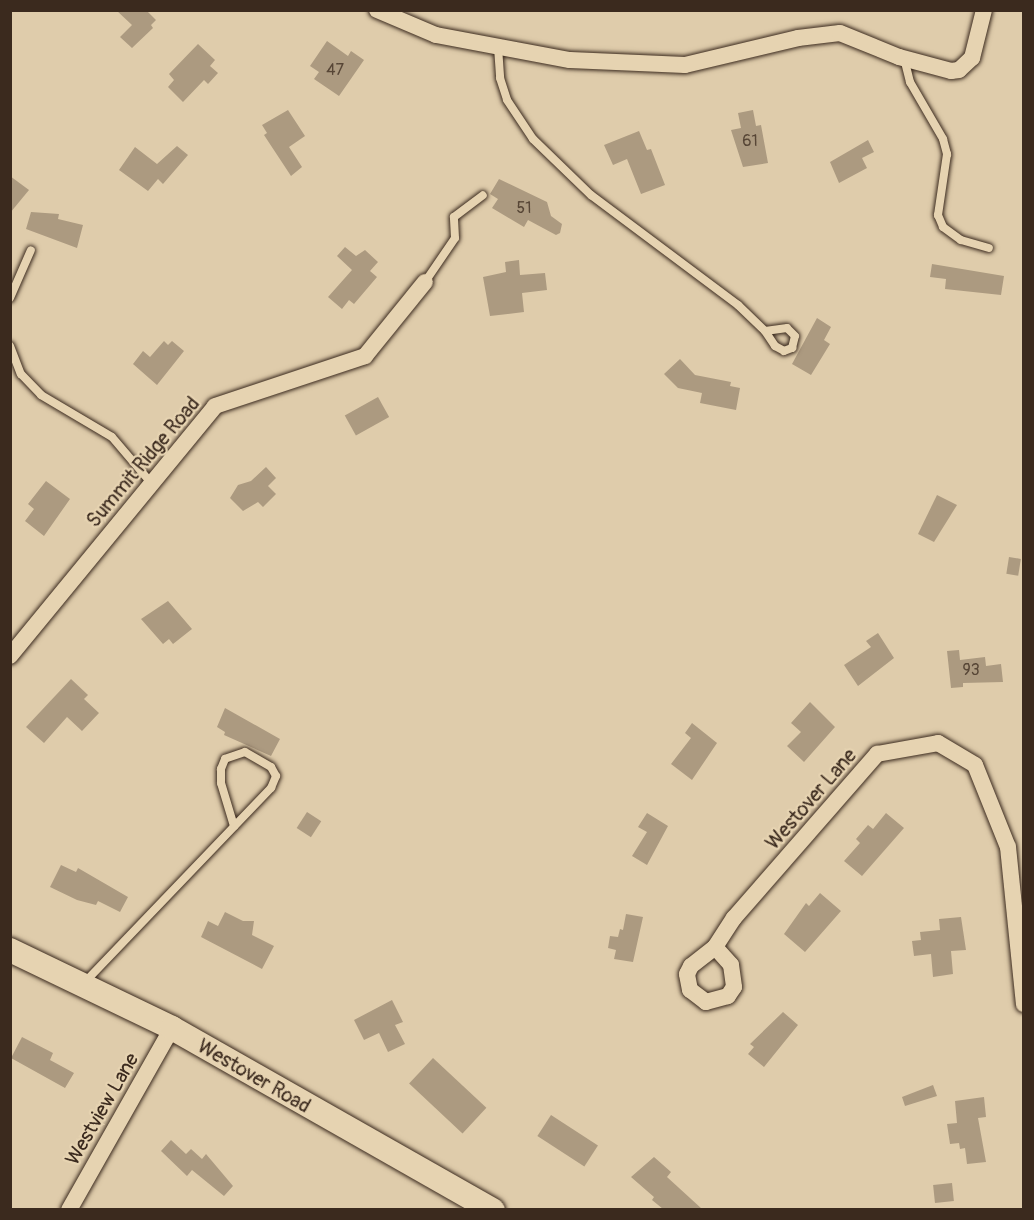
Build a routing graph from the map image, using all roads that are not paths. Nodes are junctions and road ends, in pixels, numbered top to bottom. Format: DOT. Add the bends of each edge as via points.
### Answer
graph roads {
  1 [pos="377,10"];
  2 [pos="984,10"];
  3 [pos="498,47"];
  4 [pos="904,58"];
  5 [pos="483,195"];
  6 [pos="989,248"];
  7 [pos="31,250"];
  8 [pos="425,282"];
  9 [pos="10,298"];
  10 [pos="765,331"];
  11 [pos="10,346"];
  12 [pos="152,484"];
  13 [pos="10,656"];
  14 [pos="234,826"];
  15 [pos="715,946"];
  16 [pos="10,950"];
  17 [pos="82,984"];
  18 [pos="1023,1004"];
  19 [pos="172,1028"];
  20 [pos="69,1209"];
  21 [pos="493,1209"];
  1 -- 3 [label="street" via="436,35"];
  2 -- 4 [label="street" via="972,58 959,70 943,70"];
  3 -- 4 [label="street" via="570,60 685,66 798,38 840,33"];
  3 -- 10 [label="lane" via="500,78 507,100 534,139 591,195 707,280"];
  4 -- 6 [label="lane" via="910,82 943,139 947,154 938,215 943,227 962,240"];
  5 -- 8 [label="lane" via="454,218 455,238"];
  7 -- 9 [label="lane"];
  8 -- 12 [label="street, Summit Ridge Road" via="365,356 215,406"];
  11 -- 12 [label="lane" via="21,374 40,395 112,437"];
  12 -- 13 [label="street, Summit Ridge Road"];
  14 -- 14 [label="lane" via="271,788 276,776 262,759 245,752 225,759 221,769 221,783"];
  14 -- 17 [label="lane"];
  15 -- 18 [label="street, Westover Lane" via="734,918 877,754 938,743 975,765 1008,848"];
  16 -- 17 [label="street, Westover Road"];
  17 -- 19 [label="street, Westover Road"];
  19 -- 20 [label="street, Westview Lane"];
  19 -- 21 [label="street, Westover Road"];
}
